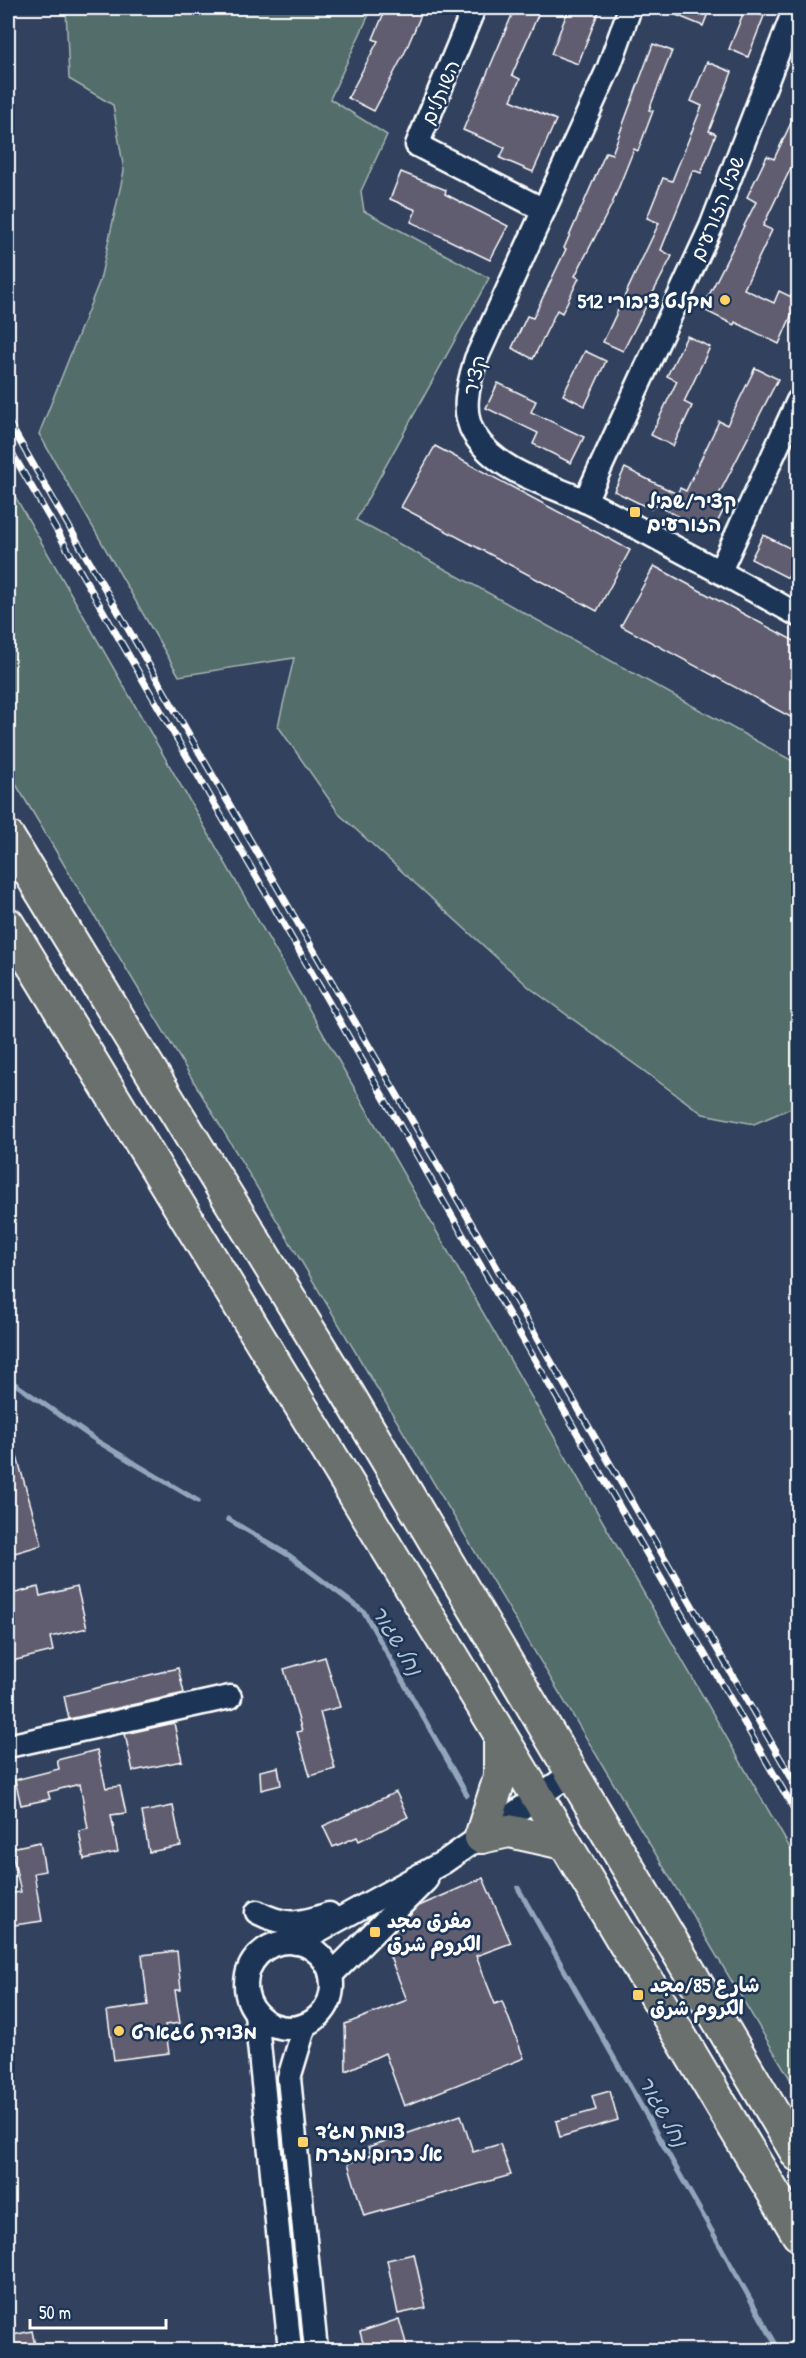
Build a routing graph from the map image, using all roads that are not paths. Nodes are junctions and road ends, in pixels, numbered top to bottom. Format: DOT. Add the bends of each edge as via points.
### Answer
graph roads {
  1 [pos="474,8"];
  2 [pos="630,8"];
  3 [pos="796,9"];
  4 [pos="544,210"];
  5 [pos="798,401"];
  6 [pos="585,501"];
  7 [pos="720,571"];
  8 [pos="798,615"];
  9 [pos="8,837"];
  10 [pos="8,924"];
  11 [pos="230,1697"];
  12 [pos="500,1734"];
  13 [pos="8,1746"];
  14 [pos="572,1773"];
  15 [pos="536,1798"];
  16 [pos="481,1836"];
  17 [pos="563,1843"];
  18 [pos="444,1862"];
  19 [pos="381,1896"];
  20 [pos="257,1912"];
  21 [pos="296,1943"];
  22 [pos="331,1976"];
  23 [pos="256,2014"];
  24 [pos="305,2025"];
  25 [pos="798,2155"];
  26 [pos="798,2234"];
  27 [pos="290,2350"];
  28 [pos="316,2350"];
  1 -- 4 [label="street, השותלים" via="417,144"];
  2 -- 4 [label="street, קציר" via="609,67"];
  3 -- 6 [label="street, שביל הזורעים" via="711,227"];
  4 -- 6 [label="street, קציר" via="476,359 466,407 472,431 496,457"];
  5 -- 7 [label="street"];
  6 -- 7 [label="street, קציר"];
  7 -- 8 [label="street, קציר"];
  9 -- 14 [label="highway" via="342,1384"];
  10 -- 12 [label="highway"];
  11 -- 13 [label="street"];
  12 -- 15 [label="highway"];
  12 -- 16 [label="highway" via="500,1777"];
  14 -- 15 [label="street"];
  14 -- 25 [label="highway"];
  15 -- 16 [label="street"];
  15 -- 17 [label="highway"];
  16 -- 17 [label="highway" via="509,1832"];
  16 -- 18 [label="street"];
  17 -- 26 [label="highway"];
  18 -- 19 [label="street"];
  18 -- 22 [label="street"];
  19 -- 20 [label="street" via="302,1923 274,1922"];
  19 -- 21 [label="street"];
  21 -- 22 [label="street" via="316,1952"];
  21 -- 23 [label="street" via="275,1945 262,1951 253,1962 246,1988"];
  22 -- 24 [label="street" via="328,2004 320,2016"];
  23 -- 24 [label="street" via="280,2028"];
  23 -- 27 [label="street"];
  24 -- 28 [label="street" via="289,2078"];
}
